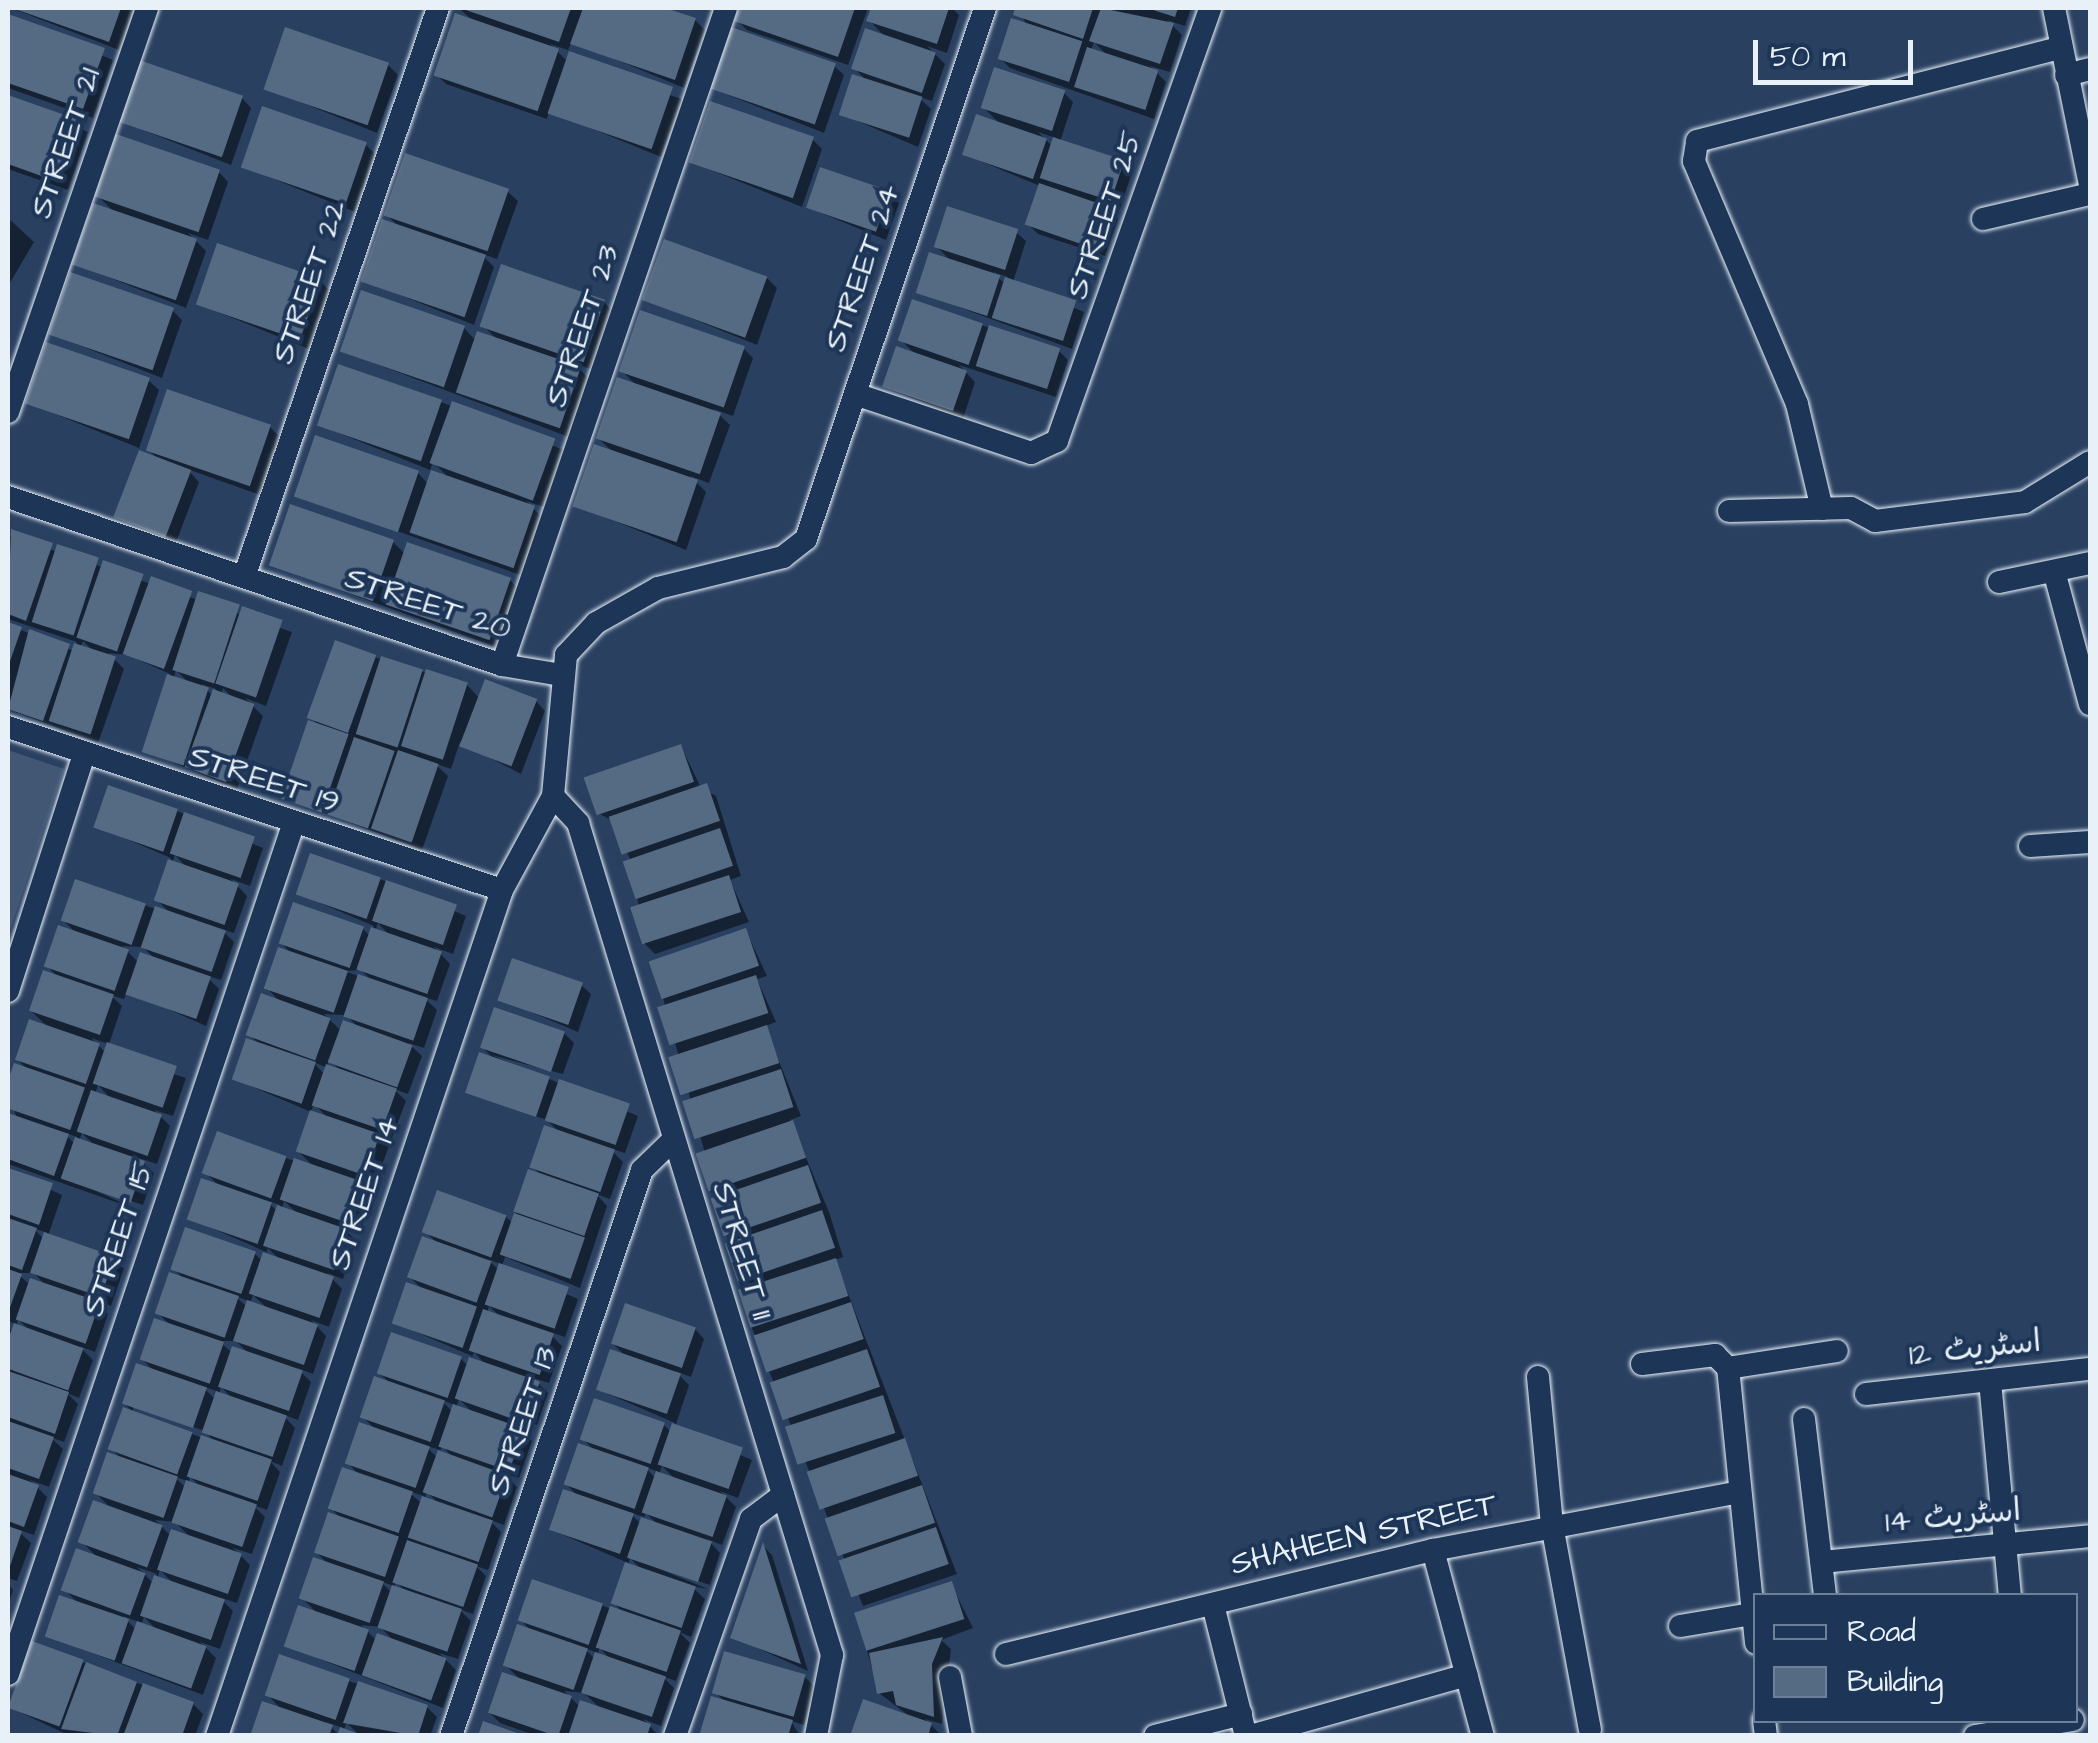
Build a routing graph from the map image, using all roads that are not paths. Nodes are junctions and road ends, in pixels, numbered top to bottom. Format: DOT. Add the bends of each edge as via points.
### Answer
graph roads {
  1 [pos="147,8"];
  2 [pos="438,8"];
  3 [pos="726,8"];
  4 [pos="985,8"];
  5 [pos="1210,8"];
  6 [pos="2054,8"];
  7 [pos="2060,48"];
  8 [pos="2090,69"];
  9 [pos="2066,75"];
  10 [pos="2090,185"];
  11 [pos="2090,194"];
  12 [pos="1983,219"];
  13 [pos="855,394"];
  14 [pos="8,412"];
  15 [pos="2090,462"];
  16 [pos="8,497"];
  17 [pos="1822,509"];
  18 [pos="1730,511"];
  19 [pos="2090,563"];
  20 [pos="2054,571"];
  21 [pos="244,576"];
  22 [pos="1999,582"];
  23 [pos="502,665"];
  24 [pos="562,674"];
  25 [pos="2090,704"];
  26 [pos="8,728"];
  27 [pos="84,754"];
  28 [pos="552,796"];
  29 [pos="293,825"];
  30 [pos="2090,842"];
  31 [pos="2030,846"];
  32 [pos="502,890"];
  33 [pos="8,991"];
  34 [pos="674,1140"];
  35 [pos="1837,1351"];
  36 [pos="1642,1364"];
  37 [pos="1728,1368"];
  38 [pos="2090,1369"];
  39 [pos="1538,1378"];
  40 [pos="1990,1381"];
  41 [pos="1866,1394"];
  42 [pos="1804,1419"];
  43 [pos="1740,1492"];
  44 [pos="784,1495"];
  45 [pos="1552,1525"];
  46 [pos="2090,1536"];
  47 [pos="2006,1545"];
  48 [pos="1434,1550"];
  49 [pos="1822,1562"];
  50 [pos="1824,1593"];
  51 [pos="2010,1593"];
  52 [pos="1213,1605"];
  53 [pos="1752,1614"];
  54 [pos="1753,1621"];
  55 [pos="1680,1626"];
  56 [pos="1006,1654"];
  57 [pos="8,1674"];
  58 [pos="1467,1674"];
  59 [pos="950,1677"];
  60 [pos="2055,1723"];
  61 [pos="1246,1728"];
  62 [pos="2024,1728"];
  63 [pos="1590,1730"];
  64 [pos="217,1736"];
  65 [pos="451,1736"];
  66 [pos="676,1736"];
  67 [pos="816,1736"];
  68 [pos="961,1736"];
  69 [pos="1155,1736"];
  70 [pos="1483,1736"];
  71 [pos="1975,1736"];
  1 -- 14 [label="street, STREET 21"];
  2 -- 21 [label="street, STREET 22"];
  3 -- 23 [label="street, STREET 23"];
  4 -- 13 [label="street, STREET 24"];
  5 -- 13 [label="street, STREET 25" via="1056,442 1032,452"];
  6 -- 7 [label="street"];
  7 -- 9 [label="street"];
  7 -- 17 [label="street" via="1696,140 1694,160 1797,404"];
  8 -- 9 [label="street"];
  9 -- 10 [label="street"];
  11 -- 12 [label="street"];
  13 -- 24 [label="street, STREET 24" via="798,548 638,598 574,642"];
  15 -- 17 [label="street" via="2026,502 1876,521 1851,508"];
  16 -- 21 [label="street, STREET 20"];
  17 -- 18 [label="street"];
  19 -- 20 [label="street"];
  20 -- 22 [label="street"];
  20 -- 25 [label="street"];
  21 -- 23 [label="street, STREET 20"];
  23 -- 24 [label="street, STREET 20"];
  24 -- 28 [label="street, STREET 14"];
  26 -- 27 [label="street, STREET 19"];
  27 -- 29 [label="street, STREET 19"];
  27 -- 33 [label="street"];
  28 -- 32 [label="street, STREET 14"];
  28 -- 34 [label="street, STREET 11" via="578,823"];
  29 -- 32 [label="street, STREET 19"];
  29 -- 57 [label="street, STREET 15"];
  30 -- 31 [label="street"];
  32 -- 64 [label="street, STREET 14"];
  34 -- 44 [label="street, STREET 11"];
  34 -- 65 [label="street, STREET 13" via="642,1170"];
  35 -- 37 [label="street"];
  36 -- 37 [label="street" via="1715,1355"];
  37 -- 43 [label="street"];
  38 -- 40 [label="street, اسٹریٹ 12"];
  39 -- 45 [label="street"];
  40 -- 41 [label="street, اسٹریٹ 12"];
  40 -- 47 [label="street"];
  42 -- 49 [label="street"];
  43 -- 45 [label="street, SHAHEEN STREET"];
  43 -- 53 [label="street"];
  44 -- 66 [label="street" via="751,1520"];
  44 -- 67 [label="street, STREET 11" via="832,1655"];
  45 -- 48 [label="street, SHAHEEN STREET"];
  45 -- 63 [label="street"];
  46 -- 47 [label="street, اسٹریٹ 14"];
  47 -- 49 [label="street, اسٹریٹ 14"];
  47 -- 51 [label="street"];
  48 -- 52 [label="street, SHAHEEN STREET"];
  48 -- 58 [label="street"];
  49 -- 50 [label="street"];
  52 -- 56 [label="street, SHAHEEN STREET"];
  52 -- 61 [label="street"];
  53 -- 54 [label="street"];
  53 -- 55 [label="street"];
  58 -- 61 [label="street"];
  58 -- 70 [label="street"];
  59 -- 68 [label="street"];
  60 -- 62 [label="street"];
  61 -- 69 [label="street"];
  62 -- 71 [label="street"];
}
